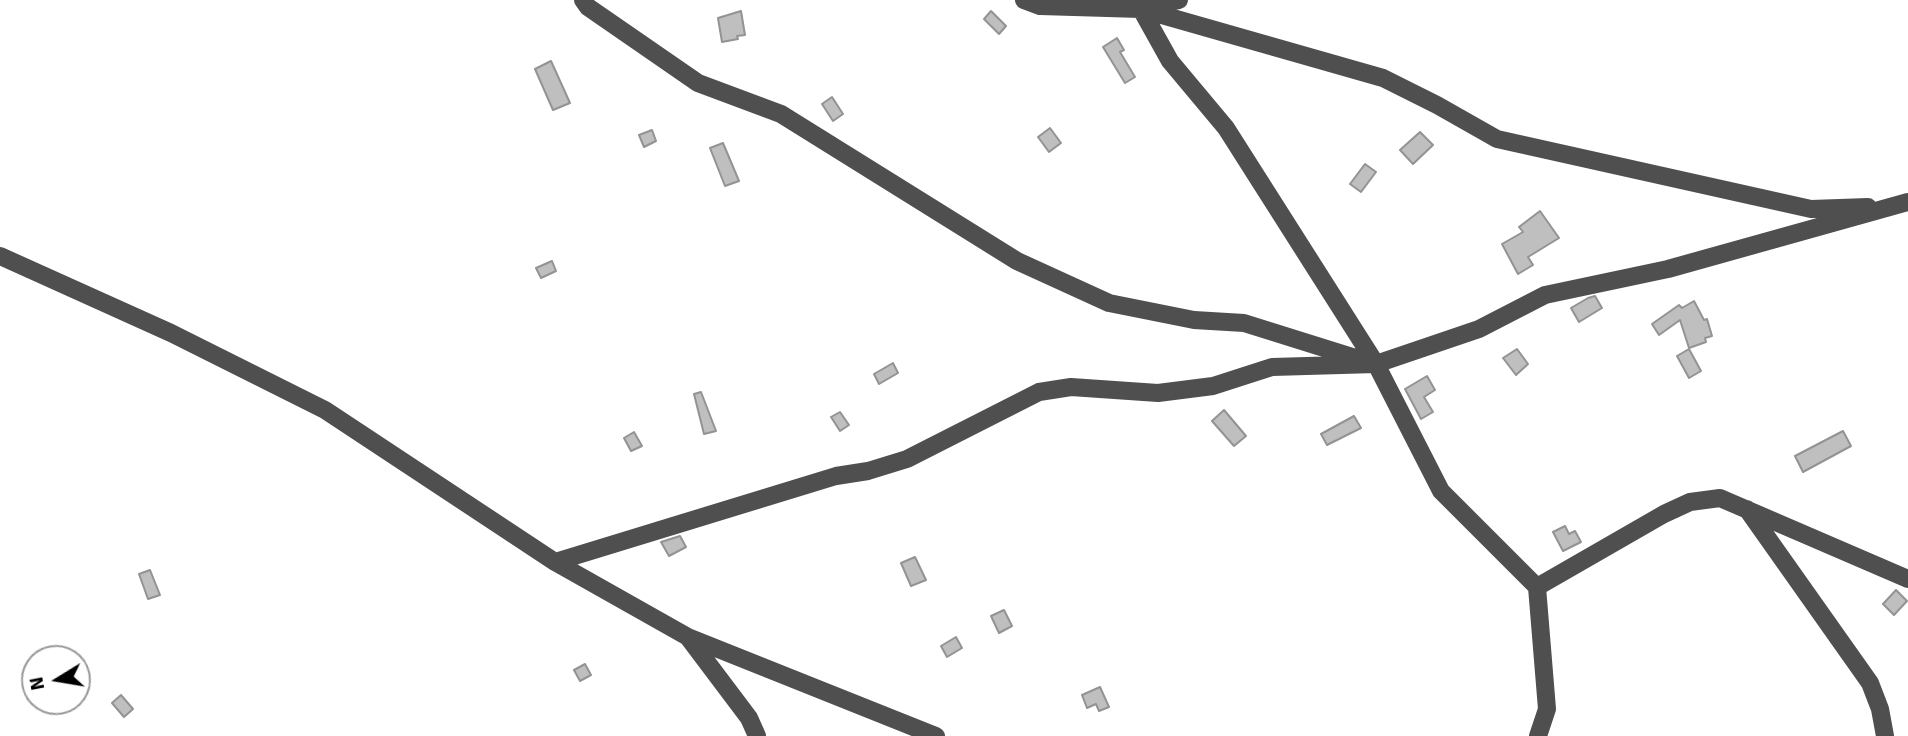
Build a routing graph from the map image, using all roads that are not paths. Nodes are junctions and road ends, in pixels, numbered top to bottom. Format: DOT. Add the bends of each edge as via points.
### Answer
graph roads {
  1 [pos="583,0"];
  2 [pos="1024,0"];
  3 [pos="1179,0"];
  4 [pos="1141,9"];
  5 [pos="1903,204"];
  6 [pos="0,256"];
  7 [pos="1376,364"];
  8 [pos="1747,509"];
  9 [pos="555,562"];
  10 [pos="1908,579"];
  11 [pos="1537,587"];
  12 [pos="688,636"];
  13 [pos="757,736"];
  14 [pos="936,736"];
  15 [pos="1538,736"];
  16 [pos="1885,736"];
  1 -- 7 [label="street" via="698,83 781,114 1017,261 1109,303 1195,320 1244,323"];
  2 -- 4 [label="street" via="1040,6"];
  3 -- 4 [label="street"];
  4 -- 5 [label="street" via="1383,78 1497,139 1811,209"];
  4 -- 7 [label="street" via="1170,61 1226,128"];
  5 -- 7 [label="street" via="1668,269 1545,295 1479,329"];
  6 -- 9 [label="street" via="171,333 325,410"];
  7 -- 9 [label="street" via="1272,367 1213,386 1158,393 1071,387 1039,392 907,459 836,476"];
  7 -- 11 [label="street" via="1441,491"];
  8 -- 10 [label="street"];
  8 -- 11 [label="street" via="1720,498 1690,502"];
  8 -- 16 [label="street" via="1870,683"];
  9 -- 12 [label="street"];
  11 -- 15 [label="street" via="1547,709"];
  12 -- 13 [label="street" via="749,718"];
  12 -- 14 [label="street"];
}
